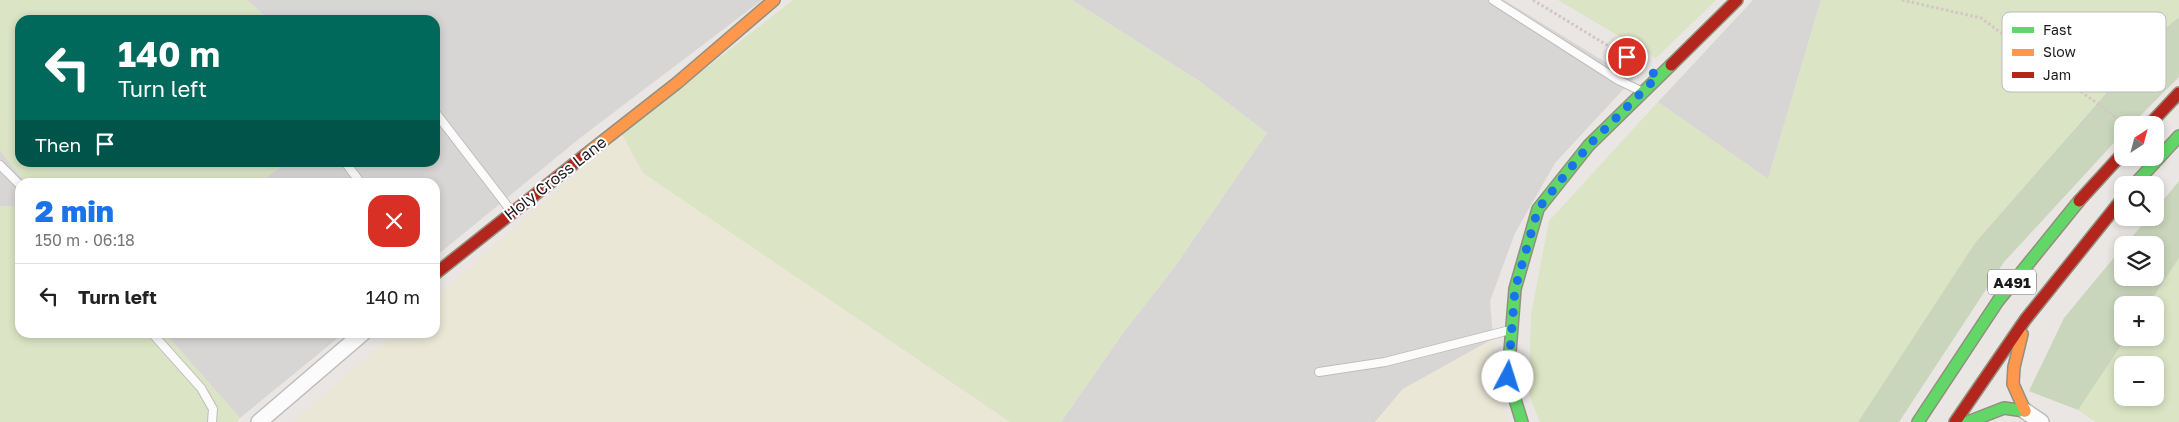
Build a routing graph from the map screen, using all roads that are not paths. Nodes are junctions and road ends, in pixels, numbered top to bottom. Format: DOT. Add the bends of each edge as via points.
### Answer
graph roads {
  1 [pos="774,0"];
  2 [pos="1493,0"];
  3 [pos="1737,0"];
  4 [pos="1642,92"];
  5 [pos="2179,93"];
  6 [pos="2157,116"];
  7 [pos="440,118"];
  8 [pos="2179,136"];
  9 [pos="2114,163"];
  10 [pos="0,165"];
  11 [pos="349,167"];
  12 [pos="2142,176"];
  13 [pos="357,178"];
  14 [pos="15,180"];
  15 [pos="2114,209"];
  16 [pos="512,212"];
  17 [pos="440,270"];
  18 [pos="2025,320"];
  19 [pos="1512,330"];
  20 [pos="156,338"];
  21 [pos="357,338"];
  22 [pos="1319,372"];
  23 [pos="2024,411"];
  24 [pos="212,422"];
  25 [pos="259,422"];
  26 [pos="1522,422"];
  27 [pos="1918,422"];
  28 [pos="1955,422"];
  29 [pos="1968,422"];
  30 [pos="2041,422"];
  1 -- 16 [label="main road, Holy Cross Lane" via="677,83"];
  2 -- 4 [label="lane"];
  3 -- 4 [label="main road"];
  4 -- 19 [label="main road" via="1589,145 1538,209 1515,289"];
  5 -- 6 [label="main road"];
  7 -- 16 [label="lane"];
  8 -- 12 [label="main road"];
  9 -- 27 [label="main road, A491" via="2066,215 1998,301"];
  10 -- 14 [label="lane"];
  11 -- 13 [label="lane"];
  15 -- 18 [label="main road, A491"];
  16 -- 17 [label="main road, Holy Cross Lane"];
  18 -- 23 [label="main road" via="2013,384"];
  18 -- 28 [label="main road, A491"];
  19 -- 22 [label="lane" via="1385,362"];
  19 -- 26 [label="main road" via="1508,377"];
  20 -- 24 [label="lane" via="201,388 213,409"];
  21 -- 25 [label="street"];
  23 -- 29 [label="main road" via="2004,408"];
  23 -- 30 [label="street"];
}
